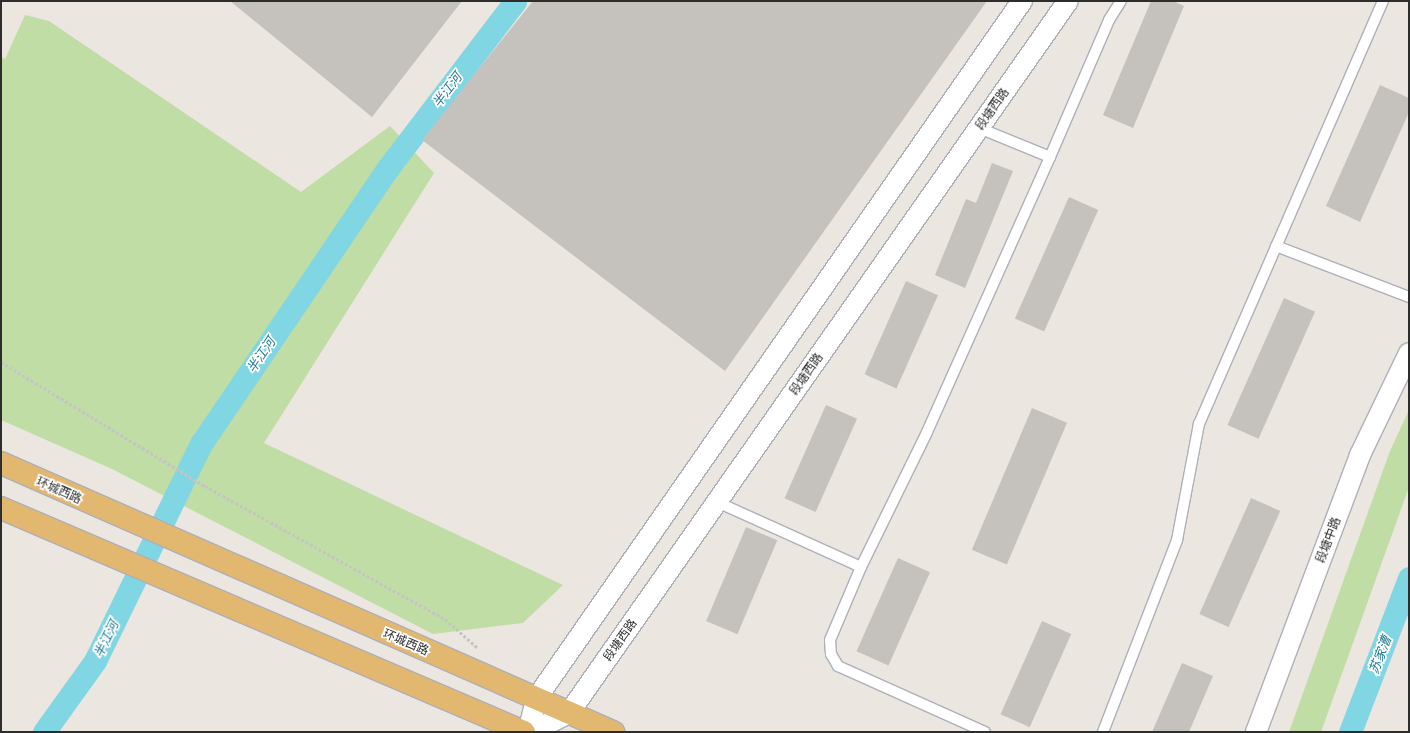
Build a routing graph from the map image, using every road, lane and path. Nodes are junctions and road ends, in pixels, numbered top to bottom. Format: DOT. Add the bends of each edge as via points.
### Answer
graph roads {
  1 [pos="1022,1"];
  2 [pos="1068,1"];
  3 [pos="1121,1"];
  4 [pos="1383,1"];
  5 [pos="979,128"];
  6 [pos="1050,157"];
  7 [pos="1276,246"];
  8 [pos="1409,297"];
  9 [pos="1409,353"];
  10 [pos="1,362"];
  11 [pos="1,463"];
  12 [pos="717,502"];
  13 [pos="1,508"];
  14 [pos="861,567"];
  15 [pos="479,649"];
  16 [pos="536,698"];
  17 [pos="569,713"];
  18 [pos="524,732"];
  19 [pos="529,732"];
  20 [pos="613,732"];
  21 [pos="985,732"];
  22 [pos="1103,732"];
  23 [pos="1256,732"];
  1 -- 16 [label="street"];
  2 -- 5 [label="street, 段塘西路"];
  3 -- 6 [label="lane" via="1109,20"];
  4 -- 7 [label="lane"];
  5 -- 6 [label="lane"];
  5 -- 12 [label="street, 段塘西路"];
  6 -- 14 [label="lane" via="927,432"];
  7 -- 8 [label="lane"];
  7 -- 22 [label="lane" via="1199,424 1177,540"];
  9 -- 23 [label="street, 段塘中路" via="1360,455"];
  10 -- 15 [label="path" via="206,486 445,619"];
  11 -- 16 [label="main road, 环城西路"];
  12 -- 14 [label="lane"];
  12 -- 17 [label="street, 段塘西路"];
  13 -- 18 [label="main road"];
  14 -- 21 [label="lane" via="830,640 831,654 838,666"];
  16 -- 17 [label="main road, 环城西路"];
  16 -- 19 [label="street"];
  17 -- 19 [label="street, 段塘西路"];
  17 -- 20 [label="main road, 环城西路"];
}
